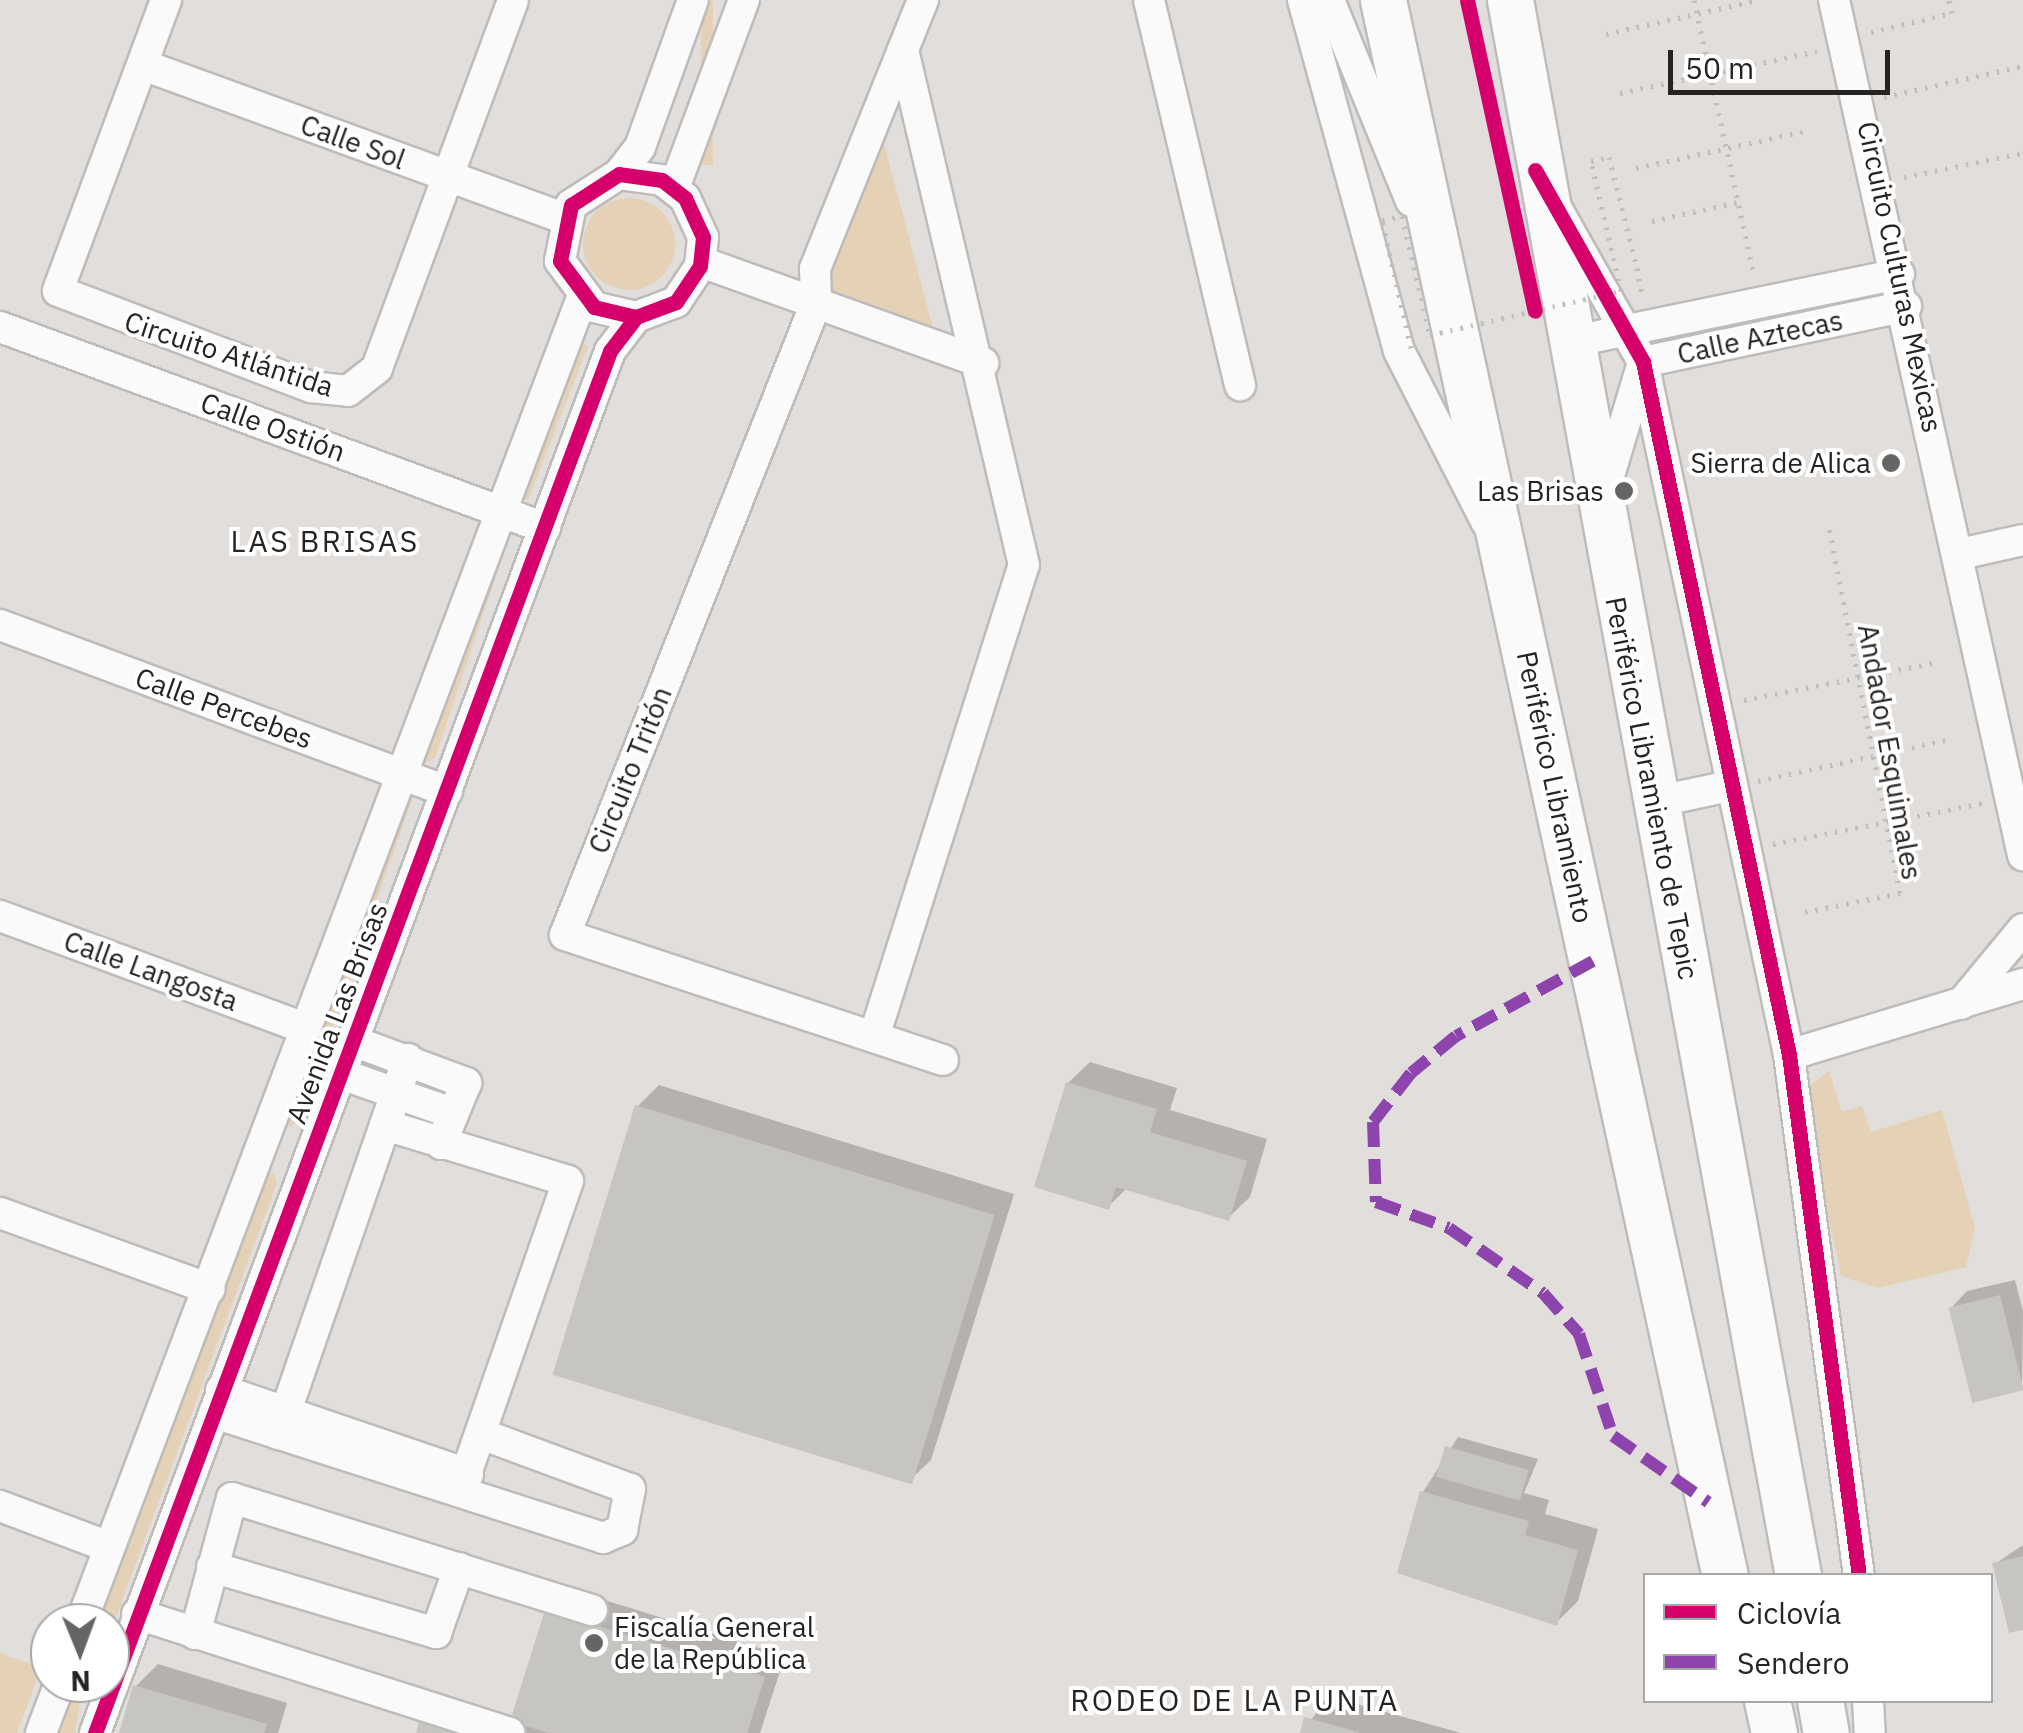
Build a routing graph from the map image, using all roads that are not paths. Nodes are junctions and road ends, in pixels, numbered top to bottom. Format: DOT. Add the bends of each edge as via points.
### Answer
graph roads {
  1 [pos="166,0"];
  2 [pos="514,0"];
  3 [pos="692,0"];
  4 [pos="744,0"];
  5 [pos="923,0"];
  6 [pos="1149,0"];
  7 [pos="1303,0"];
  8 [pos="1329,0"];
  9 [pos="1382,0"];
  10 [pos="1510,0"];
  11 [pos="1834,0"];
  12 [pos="903,50"];
  13 [pos="143,65"];
  14 [pos="1535,170"];
  15 [pos="619,174"];
  16 [pos="448,176"];
  17 [pos="674,188"];
  18 [pos="564,218"];
  19 [pos="1435,238"];
  20 [pos="701,262"];
  21 [pos="1898,274"];
  22 [pos="582,298"];
  23 [pos="816,302"];
  24 [pos="1906,306"];
  25 [pos="636,317"];
  26 [pos="0,327"];
  27 [pos="1626,330"];
  28 [pos="1570,342"];
  29 [pos="983,362"];
  30 [pos="1642,362"];
  31 [pos="1240,384"];
  32 [pos="1600,506"];
  33 [pos="502,512"];
  34 [pos="545,528"];
  35 [pos="2023,540"];
  36 [pos="1501,546"];
  37 [pos="1960,554"];
  38 [pos="0,625"];
  39 [pos="401,773"];
  40 [pos="1730,786"];
  41 [pos="447,791"];
  42 [pos="1654,802"];
  43 [pos="2023,855"];
  44 [pos="0,916"];
  45 [pos="2023,930"];
  46 [pos="2023,984"];
  47 [pos="1960,1006"];
  48 [pos="302,1026"];
  49 [pos="874,1037"];
  50 [pos="353,1041"];
  51 [pos="1790,1055"];
  52 [pos="408,1059"];
  53 [pos="944,1060"];
  54 [pos="341,1074"];
  55 [pos="397,1093"];
  56 [pos="452,1113"];
  57 [pos="385,1125"];
  58 [pos="441,1144"];
  59 [pos="261,1150"];
  60 [pos="305,1168"];
  61 [pos="0,1213"];
  62 [pos="210,1289"];
  63 [pos="1684,1398"];
  64 [pos="218,1401"];
  65 [pos="282,1422"];
  66 [pos="484,1435"];
  67 [pos="466,1483"];
  68 [pos="0,1506"];
  69 [pos="109,1547"];
  70 [pos="212,1567"];
  71 [pos="459,1568"];
  72 [pos="1724,1573"];
  73 [pos="1737,1573"];
  74 [pos="1797,1573"];
  75 [pos="1859,1573"];
  76 [pos="89,1603"];
  77 [pos="592,1610"];
  78 [pos="137,1614"];
  79 [pos="195,1634"];
  80 [pos="53,1703"];
  81 [pos="1754,1703"];
  82 [pos="1768,1703"];
  83 [pos="1821,1703"];
  84 [pos="1868,1703"];
  85 [pos="42,1733"];
  86 [pos="95,1733"];
  87 [pos="509,1733"];
  88 [pos="1760,1733"];
  89 [pos="1774,1733"];
  90 [pos="1826,1733"];
  91 [pos="1870,1733"];
  1 -- 13 [label="street, Circuito Atlántida"];
  2 -- 16 [label="street, Circuito Atlántida"];
  3 -- 15 [label="street" via="640,147"];
  4 -- 17 [label="street"];
  5 -- 12 [label="street, Circuito Tritón"];
  6 -- 31 [label="street"];
  7 -- 36 [label="street" via="1399,351"];
  8 -- 19 [label="street"];
  9 -- 19 [label="highway, Periférico Libramiento"];
  10 -- 14 [label="highway, Periférico Libramiento de Tepic"];
  11 -- 21 [label="street, Circuito Culturas Mexicas"];
  12 -- 23 [label="street, Circuito Tritón" via="815,269"];
  12 -- 29 [label="street"];
  13 -- 16 [label="street, Calle Sol"];
  13 -- 16 [label="street, Circuito Atlántida" via="60,275 58,291 72,304 348,391 377,368"];
  14 -- 27 [label="street"];
  14 -- 28 [label="highway, Periférico Libramiento de Tepic"];
  15 -- 17 [label="street"];
  15 -- 18 [label="street" via="580,194"];
  16 -- 18 [label="street, Calle Sol"];
  17 -- 20 [label="street" via="699,223"];
  18 -- 22 [label="street" via="560,261"];
  19 -- 36 [label="highway, Periférico Libramiento"];
  20 -- 23 [label="street"];
  20 -- 25 [label="street, Avenida Las Brisas" via="676,302"];
  21 -- 24 [label="street, Circuito Culturas Mexicas"];
  21 -- 27 [label="street"];
  22 -- 25 [label="street"];
  22 -- 33 [label="street, Avenida Las Brisas"];
  23 -- 29 [label="street"];
  23 -- 49 [label="street, Circuito Tritón" via="565,935"];
  24 -- 30 [label="street, Calle Aztecas"];
  24 -- 37 [label="street, Circuito Culturas Mexicas"];
  25 -- 34 [label="street, Avenida Las Brisas" via="610,351"];
  26 -- 33 [label="street, Calle Ostión"];
  27 -- 28 [label="street"];
  27 -- 30 [label="street"];
  28 -- 32 [label="highway, Periférico Libramiento de Tepic"];
  29 -- 49 [label="street" via="1024,565"];
  30 -- 32 [label="street, Calle Aztecas"];
  30 -- 40 [label="street"];
  32 -- 42 [label="highway, Periférico Libramiento de Tepic"];
  33 -- 34 [label="street, Calle Ostión"];
  33 -- 39 [label="street, Avenida Las Brisas"];
  34 -- 41 [label="street, Avenida Las Brisas"];
  35 -- 37 [label="street"];
  36 -- 63 [label="highway, Periférico Libramiento"];
  37 -- 43 [label="street, Circuito Culturas Mexicas"];
  38 -- 39 [label="street, Calle Percebes"];
  39 -- 41 [label="street, Calle Percebes"];
  39 -- 48 [label="street, Avenida Las Brisas"];
  40 -- 42 [label="street"];
  40 -- 51 [label="street"];
  41 -- 50 [label="street, Avenida Las Brisas"];
  42 -- 74 [label="highway, Periférico Libramiento de Tepic"];
  44 -- 48 [label="street, Calle Langosta"];
  45 -- 47 [label="street"];
  46 -- 47 [label="street"];
  47 -- 51 [label="street"];
  48 -- 59 [label="street, Avenida Las Brisas"];
  49 -- 53 [label="street, Circuito Tritón"];
  50 -- 52 [label="street"];
  50 -- 54 [label="street, Avenida Las Brisas"];
  51 -- 75 [label="street"];
  52 -- 55 [label="street"];
  52 -- 56 [label="street" via="466,1083"];
  54 -- 55 [label="street"];
  54 -- 60 [label="street, Avenida Las Brisas"];
  55 -- 56 [label="street"];
  55 -- 57 [label="street"];
  56 -- 58 [label="street"];
  57 -- 58 [label="street"];
  57 -- 65 [label="street"];
  58 -- 66 [label="street" via="568,1181"];
  59 -- 60 [label="street"];
  59 -- 62 [label="street, Avenida Las Brisas"];
  60 -- 64 [label="street, Avenida Las Brisas"];
  61 -- 62 [label="street"];
  62 -- 69 [label="street, Avenida Las Brisas"];
  63 -- 72 [label="highway, Periférico Libramiento"];
  63 -- 73 [label="highway"];
  64 -- 65 [label="street"];
  64 -- 78 [label="street, Avenida Las Brisas"];
  65 -- 67 [label="street"];
  66 -- 67 [label="street"];
  66 -- 67 [label="street" via="607,1476 630,1489 631,1511 622,1530 603,1538"];
  68 -- 69 [label="street"];
  69 -- 76 [label="street, Avenida Las Brisas"];
  70 -- 71 [label="street" via="436,1633"];
  70 -- 71 [label="street" via="232,1498"];
  70 -- 79 [label="street"];
  71 -- 77 [label="street"];
  78 -- 79 [label="street"];
  78 -- 86 [label="street, Avenida Las Brisas"];
  79 -- 87 [label="street"];
  80 -- 85 [label="street"];
  81 -- 88 [label="highway"];
  82 -- 89 [label="highway"];
  83 -- 90 [label="highway"];
  84 -- 91 [label="street"];
}
